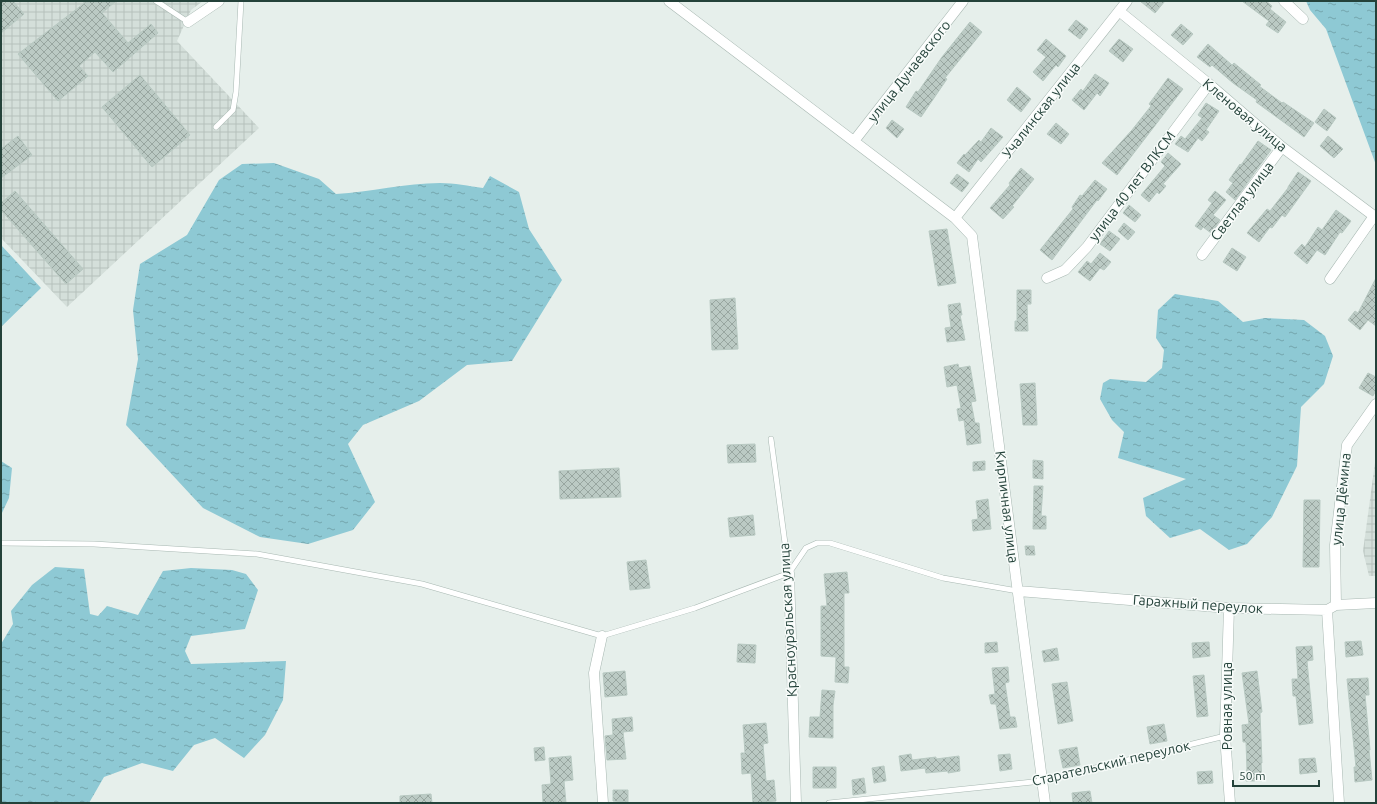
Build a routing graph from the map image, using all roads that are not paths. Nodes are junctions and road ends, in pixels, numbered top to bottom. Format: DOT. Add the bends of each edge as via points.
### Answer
graph roads {
  1 [pos="156,1"];
  2 [pos="219,1"];
  3 [pos="241,1"];
  4 [pos="669,1"];
  5 [pos="963,1"];
  6 [pos="1127,1"];
  7 [pos="1284,1"];
  8 [pos="1119,11"];
  9 [pos="1303,19"];
  10 [pos="188,22"];
  11 [pos="1209,84"];
  12 [pos="216,127"];
  13 [pos="854,141"];
  14 [pos="1282,147"];
  15 [pos="956,218"];
  16 [pos="1202,255"];
  17 [pos="1047,278"];
  18 [pos="1330,279"];
  19 [pos="1376,404"];
  20 [pos="771,439"];
  21 [pos="1,543"];
  22 [pos="789,573"];
  23 [pos="1018,592"];
  24 [pos="1376,603"];
  25 [pos="1336,605"];
  26 [pos="1229,608"];
  27 [pos="1327,610"];
  28 [pos="602,636"];
  29 [pos="1225,736"];
  30 [pos="1042,781"];
  31 [pos="603,803"];
  32 [pos="796,803"];
  33 [pos="829,803"];
  34 [pos="1045,803"];
  35 [pos="1230,803"];
  36 [pos="1339,803"];
  1 -- 10 [label="lane"];
  2 -- 10 [label="street"];
  3 -- 12 [label="lane" via="233,110"];
  4 -- 13 [label="street, Кирпичная улица"];
  5 -- 13 [label="street, улица Дунаевского"];
  6 -- 8 [label="street, Учалинская улица"];
  7 -- 9 [label="street"];
  8 -- 11 [label="street, Кленовая улица"];
  8 -- 15 [label="street, Учалинская улица"];
  11 -- 14 [label="street, Кленовая улица"];
  11 -- 17 [label="street, улица 40 лет ВЛКСМ" via="1087,247 1066,270"];
  13 -- 15 [label="street, Кирпичная улица"];
  14 -- 16 [label="street, Светлая улица"];
  14 -- 18 [label="street, Кленовая улица" via="1374,216"];
  15 -- 23 [label="street, Кирпичная улица" via="972,236"];
  19 -- 25 [label="street, улица Дёмина" via="1347,445 1336,545"];
  20 -- 22 [label="lane, Красноуральская улица"];
  21 -- 28 [label="lane" via="94,544 257,554 422,584"];
  22 -- 23 [label="lane" via="806,548 818,543 830,543 943,578"];
  22 -- 28 [label="lane" via="695,608"];
  22 -- 32 [label="street, Красноуральская улица"];
  23 -- 26 [label="street, Гаражный переулок"];
  23 -- 30 [label="street, Кирпичная улица"];
  24 -- 25 [label="street"];
  25 -- 27 [label="street"];
  26 -- 27 [label="street, Гаражный переулок"];
  26 -- 29 [label="street, Ровная улица"];
  27 -- 36 [label="street"];
  28 -- 31 [label="street" via="594,673"];
  29 -- 30 [label="lane, Старательский переулок"];
  29 -- 35 [label="street, Ровная улица"];
  30 -- 33 [label="lane, Старательский переулок"];
  30 -- 34 [label="street, Кирпичная улица"];
}
